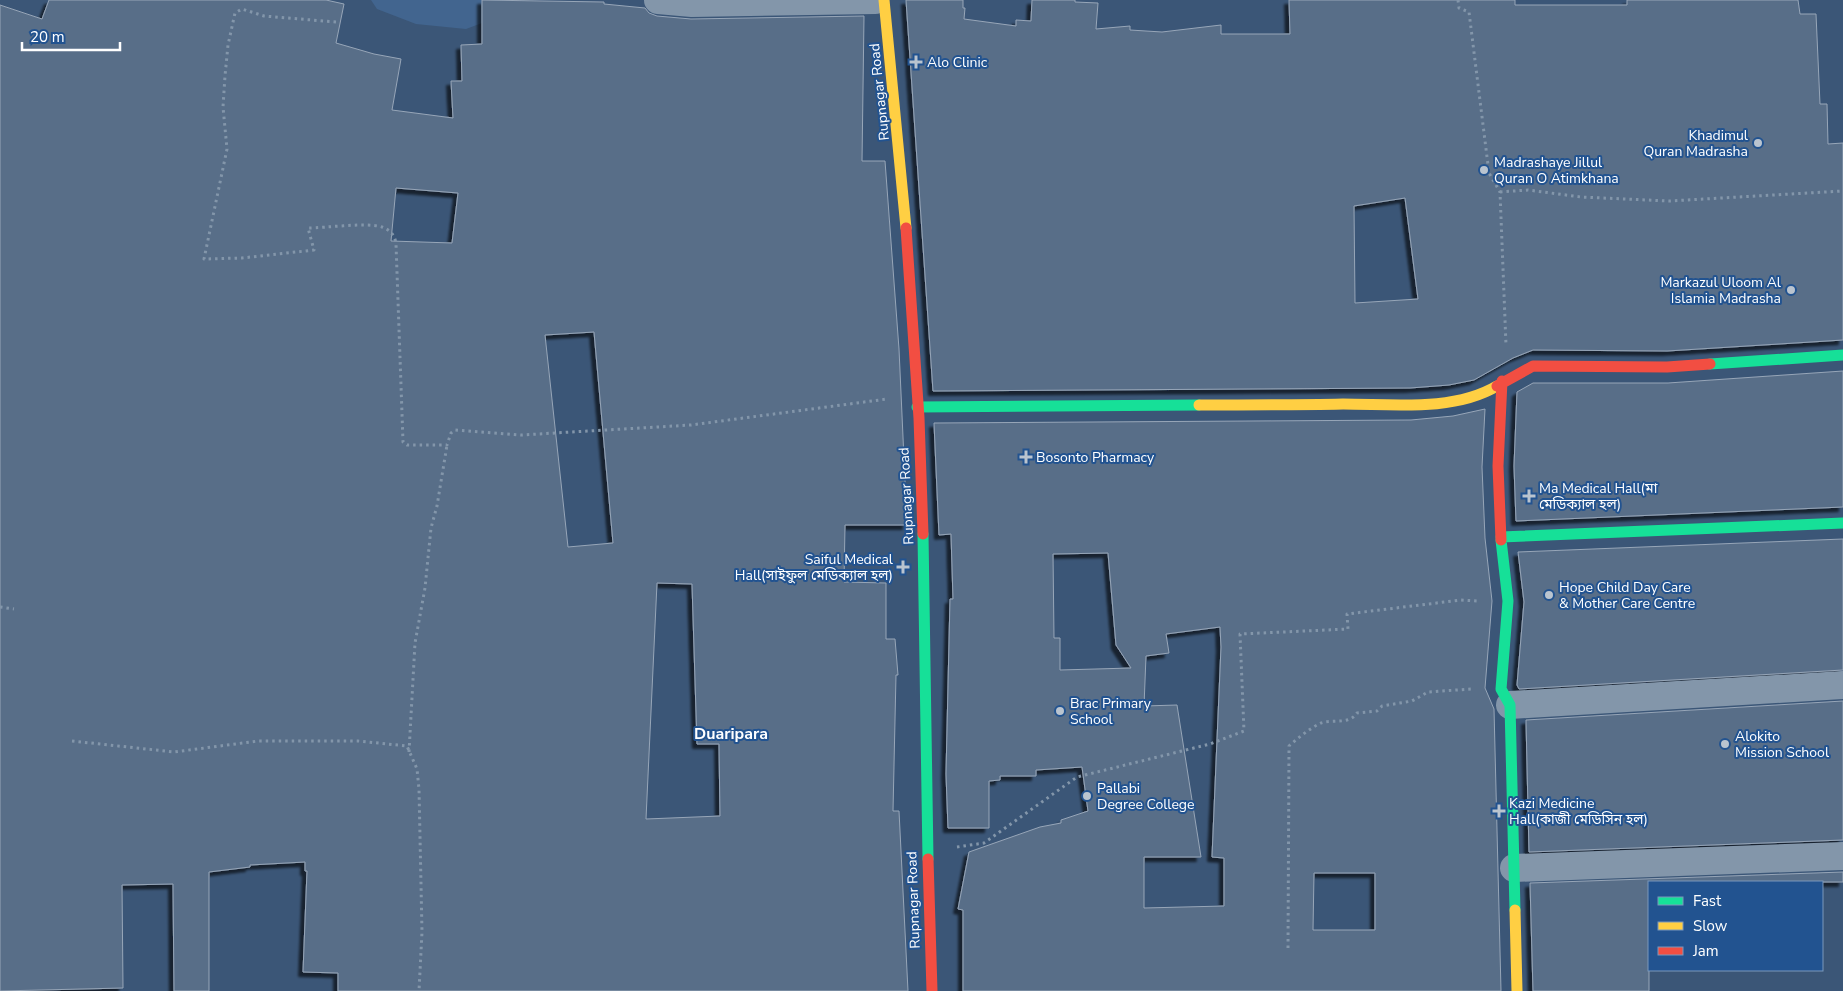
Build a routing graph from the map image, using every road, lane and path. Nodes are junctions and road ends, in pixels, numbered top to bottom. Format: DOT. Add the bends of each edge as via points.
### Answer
graph roads {
  1 [pos="658,0"];
  2 [pos="875,0"];
  3 [pos="884,0"];
  4 [pos="1458,0"];
  5 [pos="336,22"];
  6 [pos="1843,191"];
  7 [pos="1500,192"];
  8 [pos="1843,355"];
  9 [pos="1504,380"];
  10 [pos="917,394"];
  11 [pos="917,407"];
  12 [pos="447,444"];
  13 [pos="1843,523"];
  14 [pos="1501,537"];
  15 [pos="1508,602"];
  16 [pos="0,607"];
  17 [pos="14,609"];
  18 [pos="1843,685"];
  19 [pos="1506,697"];
  20 [pos="72,741"];
  21 [pos="409,755"];
  22 [pos="927,851"];
  23 [pos="1843,856"];
  24 [pos="1514,868"];
  25 [pos="1288,948"];
  26 [pos="419,991"];
  27 [pos="932,991"];
  28 [pos="1517,991"];
  1 -- 2 [label="street" via="759,3"];
  3 -- 10 [label="street, Rupnagar Road" via="908,242"];
  4 -- 7 [label="path" via="1459,8 1469,12 1490,173"];
  5 -- 12 [label="path" via="264,16 242,9 235,13 228,45 223,107 227,150 204,259 314,250 308,228 373,226 388,230 395,236 396,244 402,438 407,445"];
  6 -- 7 [label="path" via="1669,200 1581,197 1528,190"];
  7 -- 9 [label="path"];
  8 -- 9 [label="street" via="1667,367 1533,366"];
  9 -- 11 [label="street" via="1475,395 1411,404"];
  9 -- 14 [label="street" via="1498,466"];
  10 -- 11 [label="street, Rupnagar Road"];
  10 -- 12 [label="path" via="692,425 521,435 455,430"];
  11 -- 22 [label="street, Rupnagar Road" via="924,557"];
  12 -- 21 [label="path" via="415,643"];
  13 -- 14 [label="street"];
  14 -- 15 [label="street"];
  15 -- 19 [label="street"];
  15 -- 22 [label="path" via="1461,600 1347,614 1348,629 1244,632 1240,634 1240,642 1244,731 1210,744 1077,777 984,843"];
  16 -- 17 [label="path"];
  18 -- 19 [label="street"];
  19 -- 24 [label="street"];
  19 -- 25 [label="path" via="1428,692 1412,701 1358,713 1354,718 1322,723 1289,746"];
  20 -- 21 [label="path" via="174,752 258,741 358,741 400,743 407,746"];
  21 -- 26 [label="path" via="417,769 418,788 422,932"];
  22 -- 27 [label="street, Rupnagar Road"];
  23 -- 24 [label="street"];
  24 -- 28 [label="street"];
}
